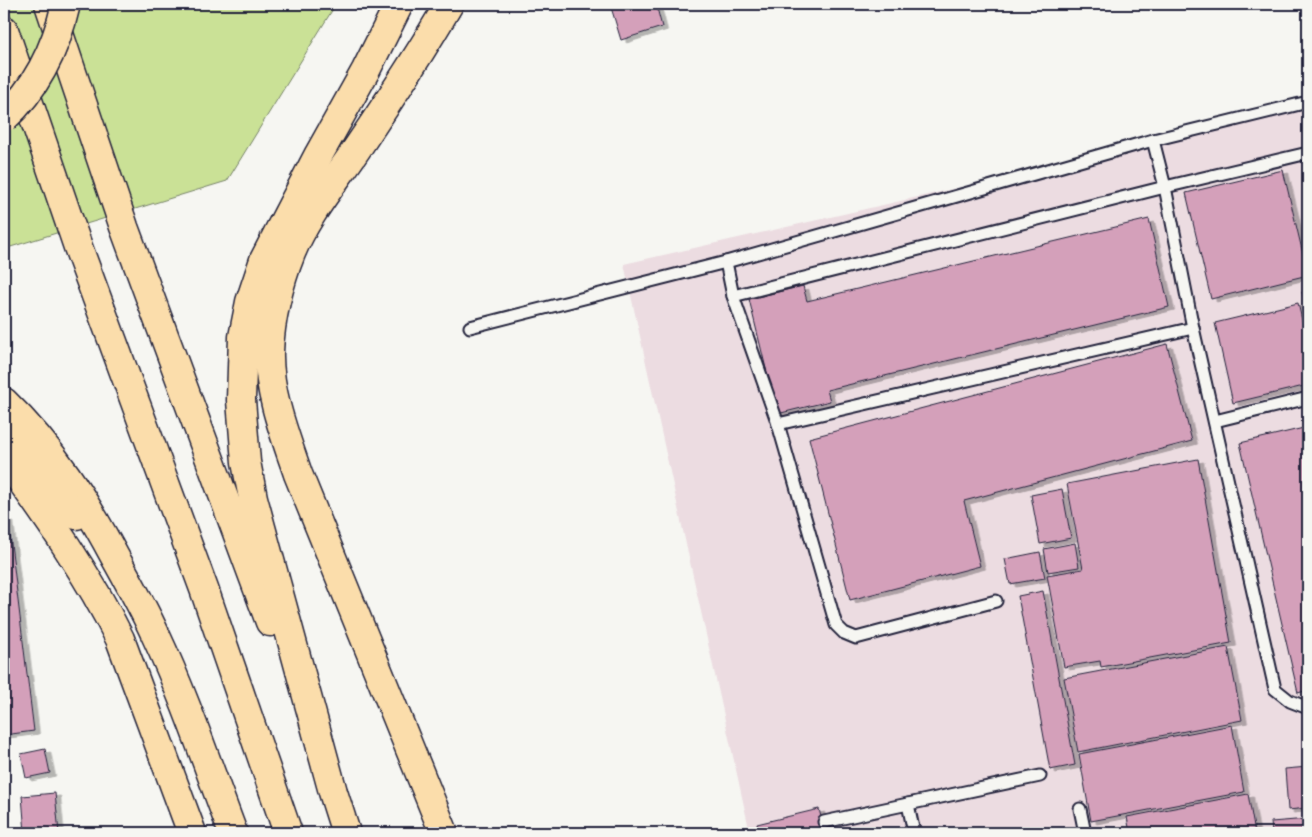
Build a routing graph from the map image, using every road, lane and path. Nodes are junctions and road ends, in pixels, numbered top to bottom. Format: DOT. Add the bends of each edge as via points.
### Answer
graph roads {
  1 [pos="49,4"];
  2 [pos="66,4"];
  3 [pos="399,4"];
  4 [pos="428,4"];
  5 [pos="450,4"];
  6 [pos="4,30"];
  7 [pos="1308,102"];
  8 [pos="4,118"];
  9 [pos="1153,140"];
  10 [pos="1308,153"];
  11 [pos="1165,187"];
  12 [pos="264,260"];
  13 [pos="726,262"];
  14 [pos="733,296"];
  15 [pos="470,327"];
  16 [pos="1193,328"];
  17 [pos="1308,398"];
  18 [pos="4,402"];
  19 [pos="1215,421"];
  20 [pos="778,424"];
  21 [pos="4,434"];
  22 [pos="4,457"];
  23 [pos="117,562"];
  24 [pos="996,601"];
  25 [pos="1308,708"];
  26 [pos="1040,776"];
  27 [pos="333,792"];
  28 [pos="908,804"];
  29 [pos="1080,809"];
  30 [pos="824,822"];
  31 [pos="344,828"];
  32 [pos="287,831"];
  33 [pos="192,833"];
  34 [pos="233,833"];
  35 [pos="444,833"];
  36 [pos="914,833"];
  37 [pos="1085,833"];
  1 -- 27 [label="highway, bridge" via="124,227"];
  2 -- 8 [label="highway, bridge" via="61,26 42,71"];
  3 -- 12 [label="highway"];
  4 -- 12 [label="highway" via="364,118"];
  5 -- 35 [label="highway" via="308,221 281,284 269,353 272,384 298,474"];
  6 -- 32 [label="highway" via="78,247 204,589"];
  7 -- 9 [label="lane"];
  9 -- 11 [label="lane"];
  9 -- 13 [label="lane"];
  10 -- 11 [label="lane"];
  11 -- 14 [label="lane"];
  11 -- 16 [label="lane"];
  12 -- 27 [label="highway" via="243,337 241,400 246,462 262,533"];
  13 -- 14 [label="lane"];
  13 -- 15 [label="lane"];
  14 -- 20 [label="lane"];
  16 -- 19 [label="lane"];
  16 -- 20 [label="lane"];
  17 -- 19 [label="lane"];
  18 -- 23 [label="highway" via="71,481"];
  19 -- 25 [label="lane" via="1275,689 1290,701"];
  20 -- 24 [label="lane" via="836,625 844,633 856,638"];
  21 -- 23 [label="highway"];
  22 -- 33 [label="highway" via="67,545 120,639"];
  23 -- 34 [label="highway" via="135,591 177,683"];
  26 -- 28 [label="lane"];
  27 -- 31 [label="highway"];
  28 -- 30 [label="lane"];
  28 -- 36 [label="lane"];
  29 -- 37 [label="lane"];
}
